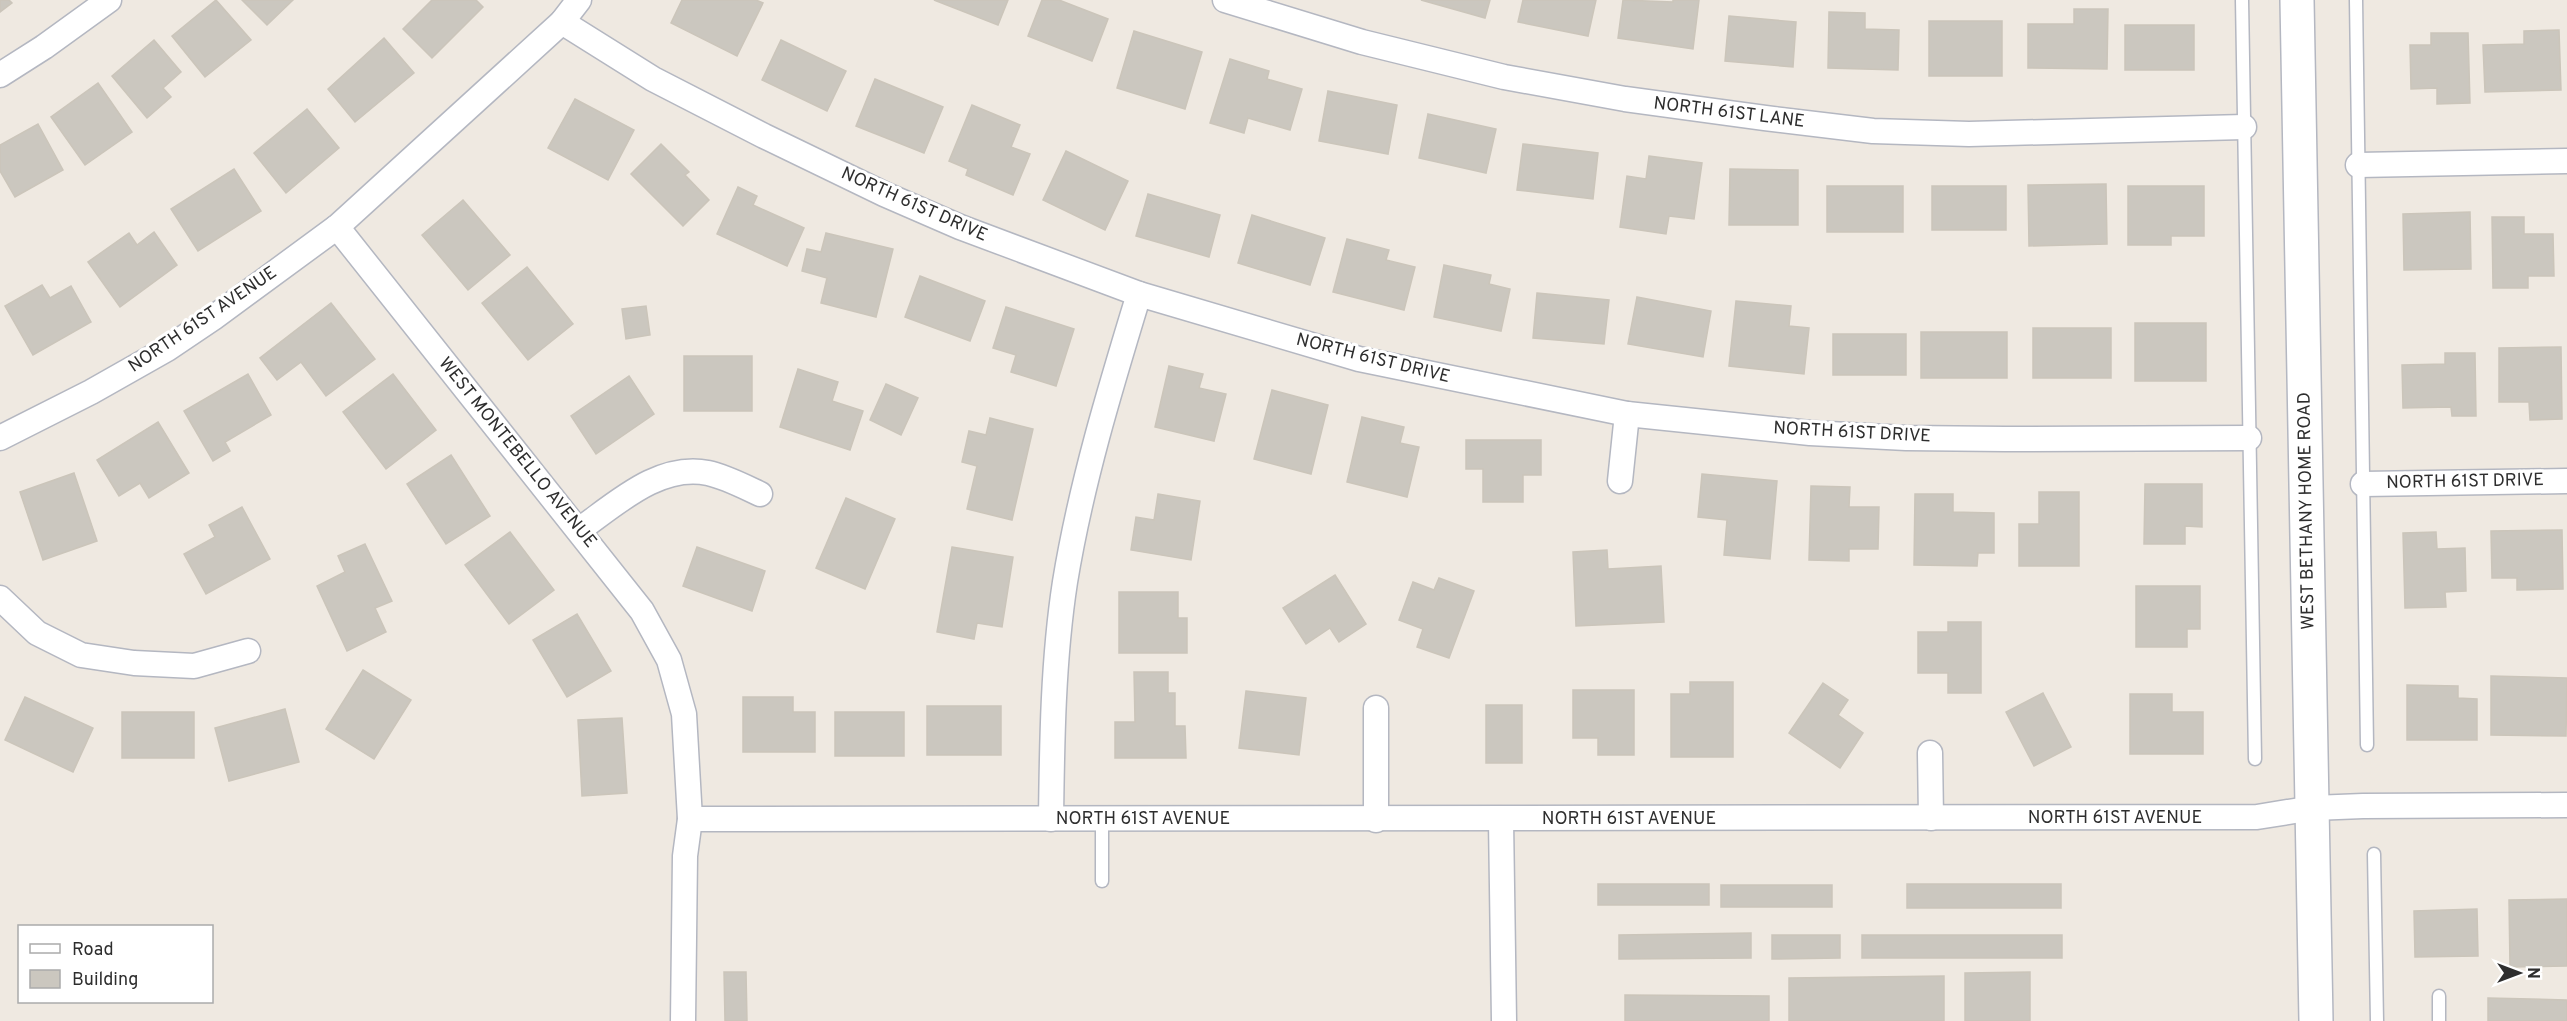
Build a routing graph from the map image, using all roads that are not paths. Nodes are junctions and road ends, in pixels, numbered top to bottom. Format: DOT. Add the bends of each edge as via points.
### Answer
graph roads {
  1 [pos="109,0"];
  2 [pos="579,0"];
  3 [pos="1225,0"];
  4 [pos="2242,0"];
  5 [pos="2297,0"];
  6 [pos="2356,0"];
  7 [pos="562,22"];
  8 [pos="0,75"];
  9 [pos="2244,127"];
  10 [pos="2567,161"];
  11 [pos="2358,165"];
  12 [pos="337,227"];
  13 [pos="1139,294"];
  14 [pos="1627,414"];
  15 [pos="0,438"];
  16 [pos="2249,438"];
  17 [pos="1620,481"];
  18 [pos="2567,481"];
  19 [pos="2363,484"];
  20 [pos="760,494"];
  21 [pos="579,530"];
  22 [pos="0,598"];
  23 [pos="248,651"];
  24 [pos="1376,708"];
  25 [pos="2367,745"];
  26 [pos="1930,753"];
  27 [pos="2255,759"];
  28 [pos="2567,805"];
  29 [pos="2313,808"];
  30 [pos="1931,818"];
  31 [pos="690,819"];
  32 [pos="1051,819"];
  33 [pos="1102,819"];
  34 [pos="1376,820"];
  35 [pos="1501,820"];
  36 [pos="2374,854"];
  37 [pos="1102,881"];
  38 [pos="2439,996"];
  39 [pos="683,1021"];
  40 [pos="1504,1021"];
  41 [pos="2316,1021"];
  42 [pos="2377,1021"];
  43 [pos="2439,1021"];
  1 -- 8 [label="street"];
  2 -- 7 [label="street"];
  3 -- 9 [label="street, NORTH 61ST LANE" via="1362,42 1504,77 1765,118 1873,131 1970,134"];
  4 -- 9 [label="lane"];
  5 -- 29 [label="main road, WEST BETHANY HOME ROAD"];
  6 -- 11 [label="lane"];
  7 -- 12 [label="street"];
  7 -- 13 [label="street, NORTH 61ST DRIVE" via="653,78 884,194"];
  9 -- 16 [label="lane"];
  10 -- 11 [label="street"];
  11 -- 19 [label="lane"];
  12 -- 15 [label="street, NORTH 61ST AVENUE" via="167,348"];
  12 -- 21 [label="street, WEST MONTEBELLO AVENUE"];
  13 -- 14 [label="street, NORTH 61ST DRIVE" via="1359,359"];
  13 -- 32 [label="street" via="1098,428 1065,581 1052,728"];
  14 -- 16 [label="street, NORTH 61ST DRIVE" via="1810,433 1906,438"];
  14 -- 17 [label="street"];
  16 -- 27 [label="lane"];
  18 -- 19 [label="street, NORTH 61ST DRIVE"];
  19 -- 25 [label="lane"];
  20 -- 21 [label="street" via="707,473 674,474 652,480"];
  21 -- 31 [label="street, WEST MONTEBELLO AVENUE" via="642,611 669,660 684,714"];
  22 -- 23 [label="street" via="37,633 81,655 194,666"];
  24 -- 34 [label="street"];
  26 -- 30 [label="street"];
  28 -- 29 [label="street, NORTH 61ST AVENUE"];
  29 -- 30 [label="street, NORTH 61ST AVENUE" via="2257,817"];
  29 -- 41 [label="main road, WEST BETHANY HOME ROAD"];
  30 -- 35 [label="street, NORTH 61ST AVENUE"];
  31 -- 32 [label="street, NORTH 61ST AVENUE"];
  31 -- 39 [label="street, WEST MONTEBELLO AVENUE" via="685,856"];
  32 -- 33 [label="street, NORTH 61ST AVENUE"];
  33 -- 34 [label="street, NORTH 61ST AVENUE"];
  33 -- 37 [label="lane"];
  34 -- 35 [label="street, NORTH 61ST AVENUE"];
  35 -- 40 [label="street"];
  36 -- 42 [label="lane"];
  38 -- 43 [label="lane"];
}
